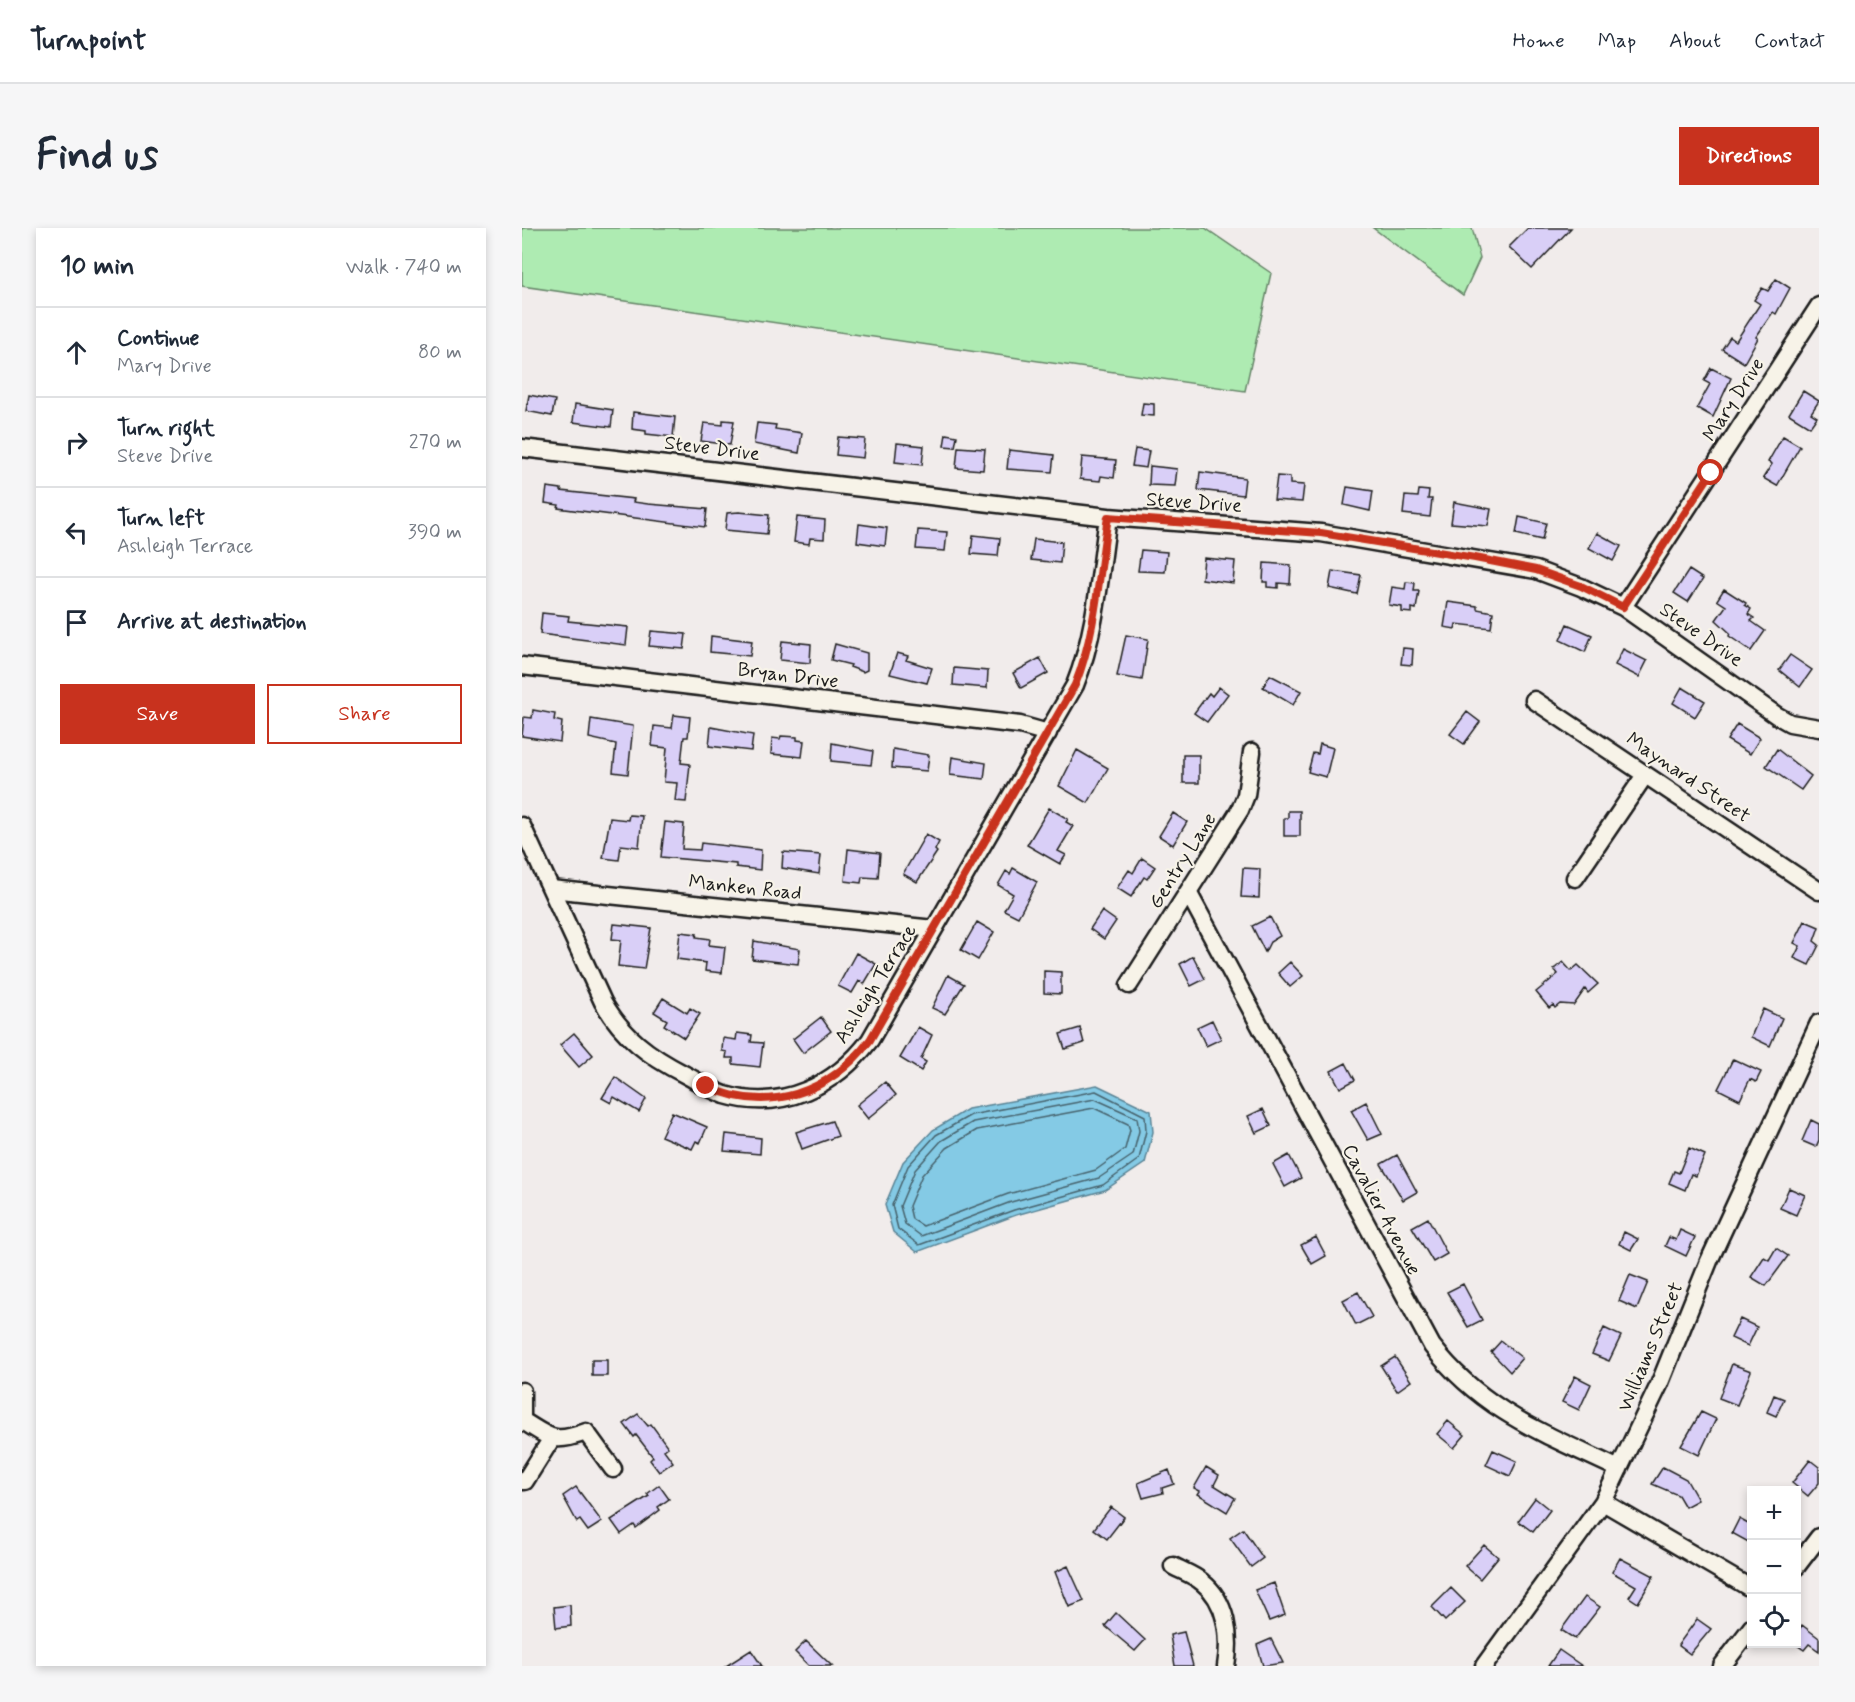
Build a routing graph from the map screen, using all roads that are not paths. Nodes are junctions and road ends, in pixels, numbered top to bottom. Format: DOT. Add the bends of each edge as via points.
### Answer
graph roads {
  1 [pos="1819,306"];
  2 [pos="522,448"];
  3 [pos="1108,517"];
  4 [pos="1623,607"];
  5 [pos="522,666"];
  6 [pos="1534,700"];
  7 [pos="1819,728"];
  8 [pos="1048,733"];
  9 [pos="1252,752"];
  10 [pos="1645,775"];
  11 [pos="522,826"];
  12 [pos="1575,878"];
  13 [pos="551,889"];
  14 [pos="1819,891"];
  15 [pos="1188,892"];
  16 [pos="934,929"];
  17 [pos="1129,985"];
  18 [pos="1819,1023"];
  19 [pos="1814,1049"];
  20 [pos="522,1391"];
  21 [pos="522,1422"];
  22 [pos="552,1438"];
  23 [pos="613,1469"];
  24 [pos="1619,1469"];
  25 [pos="522,1480"];
  26 [pos="1603,1502"];
  27 [pos="1819,1537"];
  28 [pos="1801,1562"];
  29 [pos="1173,1566"];
  30 [pos="1747,1586"];
  31 [pos="1747,1634"];
  32 [pos="1226,1666"];
  33 [pos="1484,1666"];
  34 [pos="1722,1666"];
  1 -- 4 [label="street, Mary Drive"];
  2 -- 3 [label="street, Steve Drive"];
  3 -- 4 [label="street, Steve Drive" via="1321,533 1475,558 1536,570"];
  3 -- 8 [label="street, Ashleigh Terrace" via="1083,667"];
  4 -- 7 [label="street, Steve Drive" via="1776,716"];
  5 -- 8 [label="street, Bryan Drive" via="1031,726"];
  6 -- 10 [label="street, Maynard Street"];
  8 -- 16 [label="street, Ashleigh Terrace"];
  9 -- 15 [label="street, Gentry Lane" via="1246,795"];
  10 -- 12 [label="street"];
  10 -- 14 [label="street, Maynard Street"];
  11 -- 13 [label="street, Ashleigh Terrace"];
  13 -- 16 [label="street, Manken Road"];
  13 -- 16 [label="street, Ashleigh Terrace" via="603,1002 628,1038 660,1062 706,1086 724,1095 749,1099 770,1100 800,1094 826,1081 856,1058"];
  15 -- 17 [label="street, Gentry Lane"];
  15 -- 24 [label="street, Cavalier Avenue" via="1432,1346 1462,1381 1504,1413"];
  18 -- 19 [label="street, Williams Street"];
  19 -- 24 [label="street, Williams Street" via="1709,1261 1659,1385"];
  20 -- 21 [label="street"];
  21 -- 22 [label="street"];
  22 -- 23 [label="street" via="564,1440 586,1432"];
  22 -- 25 [label="street" via="525,1481"];
  24 -- 26 [label="street, Williams Street"];
  26 -- 30 [label="street"];
  26 -- 33 [label="street, Williams Street"];
  27 -- 28 [label="street"];
  29 -- 32 [label="street" via="1202,1582 1222,1607 1228,1642"];
  31 -- 34 [label="street"];
}
